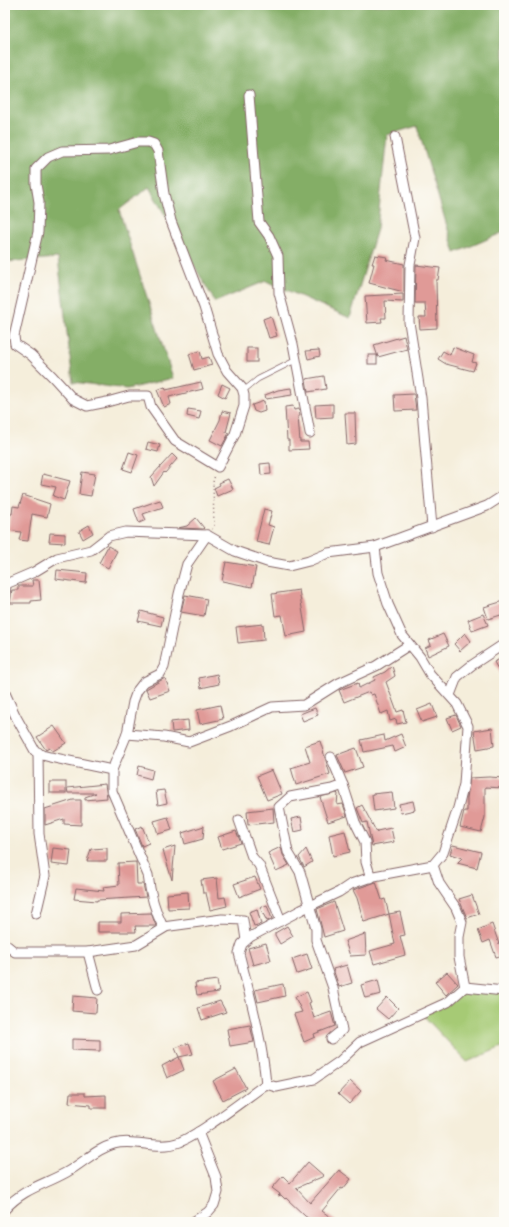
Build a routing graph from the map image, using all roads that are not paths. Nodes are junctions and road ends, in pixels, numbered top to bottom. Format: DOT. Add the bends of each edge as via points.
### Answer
graph roads {
  1 [pos="249,95"];
  2 [pos="396,137"];
  3 [pos="296,360"];
  4 [pos="243,391"];
  5 [pos="310,433"];
  6 [pos="504,495"];
  7 [pos="432,527"];
  8 [pos="207,535"];
  9 [pos="375,547"];
  10 [pos="6,583"];
  11 [pos="5,598"];
  12 [pos="504,644"];
  13 [pos="409,645"];
  14 [pos="5,694"];
  15 [pos="450,696"];
  16 [pos="127,734"];
  17 [pos="38,752"];
  18 [pos="331,758"];
  19 [pos="112,770"];
  20 [pos="343,785"];
  21 [pos="239,820"];
  22 [pos="433,865"];
  23 [pos="371,878"];
  24 [pos="309,906"];
  25 [pos="36,914"];
  26 [pos="281,921"];
  27 [pos="166,927"];
  28 [pos="246,940"];
  29 [pos="5,944"];
  30 [pos="88,952"];
  31 [pos="465,987"];
  32 [pos="98,990"];
  33 [pos="504,991"];
  34 [pos="332,1039"];
  35 [pos="266,1084"];
  36 [pos="198,1132"];
  37 [pos="5,1209"];
  38 [pos="193,1222"];
  1 -- 3 [label="street" via="259,222 278,256 279,293"];
  2 -- 7 [label="street" via="415,238 410,265 409,322 421,398"];
  3 -- 4 [label="lane" via="258,379"];
  3 -- 5 [label="street"];
  4 -- 4 [label="street" via="244,406 218,467 175,441 151,407 148,396 129,396 87,406 73,399 31,355 15,344 14,336 38,232 36,169 48,157 62,151 109,150 138,142 154,144 158,151 171,221 204,306 218,354 227,371"];
  6 -- 7 [label="street" via="487,506"];
  7 -- 9 [label="street"];
  8 -- 9 [label="street" via="235,551 267,562 289,566 328,553"];
  8 -- 10 [label="street" via="126,532 109,536 91,550 56,558 34,572"];
  8 -- 16 [label="street" via="187,564 164,667 160,674 144,682 137,691"];
  9 -- 13 [label="street" via="378,573 388,604"];
  10 -- 11 [label="street"];
  12 -- 15 [label="street" via="457,677"];
  13 -- 15 [label="street"];
  13 -- 16 [label="street" via="304,705 272,707 189,742"];
  14 -- 17 [label="street" via="35,751"];
  15 -- 22 [label="street" via="468,726 464,784 446,845"];
  16 -- 19 [label="street"];
  17 -- 19 [label="street" via="50,758"];
  17 -- 25 [label="street" via="39,834 45,876"];
  18 -- 20 [label="street"];
  19 -- 27 [label="street" via="112,791 148,875 156,913 163,927"];
  20 -- 23 [label="street" via="355,822 365,842 366,862"];
  20 -- 24 [label="street" via="332,790 290,797 279,807 288,852 300,872"];
  21 -- 26 [label="street" via="252,857 259,865"];
  22 -- 23 [label="street"];
  22 -- 31 [label="street" via="439,883 462,922 459,957"];
  23 -- 24 [label="street" via="351,884"];
  24 -- 26 [label="street"];
  24 -- 34 [label="street" via="316,929 316,940 333,988 342,1030"];
  26 -- 28 [label="street"];
  27 -- 28 [label="street" via="243,920"];
  27 -- 30 [label="street" via="136,945"];
  28 -- 35 [label="street" via="240,953 259,1032"];
  29 -- 30 [label="street" via="15,952"];
  30 -- 32 [label="street"];
  31 -- 33 [label="street"];
  31 -- 35 [label="street" via="448,1002 360,1042 340,1061 314,1079 276,1087"];
  35 -- 36 [label="street"];
  36 -- 37 [label="street" via="180,1142 164,1146 115,1144 23,1193"];
  36 -- 38 [label="street" via="216,1177 218,1192 214,1205"];
}
